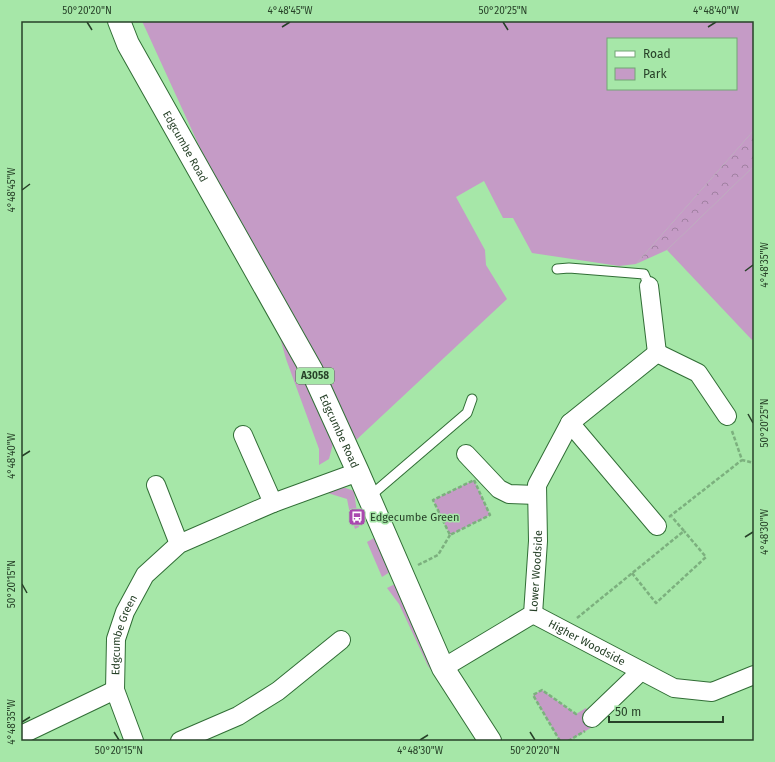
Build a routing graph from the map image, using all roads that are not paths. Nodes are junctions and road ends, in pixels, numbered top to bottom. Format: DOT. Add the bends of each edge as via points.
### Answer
graph roads {
  1 [pos="119,21"];
  2 [pos="557,269"];
  3 [pos="648,286"];
  4 [pos="657,353"];
  5 [pos="472,399"];
  6 [pos="726,416"];
  7 [pos="570,423"];
  8 [pos="243,436"];
  9 [pos="466,454"];
  10 [pos="358,472"];
  11 [pos="156,485"];
  12 [pos="537,495"];
  13 [pos="369,497"];
  14 [pos="273,503"];
  15 [pos="663,521"];
  16 [pos="179,544"];
  17 [pos="533,614"];
  18 [pos="341,640"];
  19 [pos="443,668"];
  20 [pos="641,670"];
  21 [pos="754,675"];
  22 [pos="115,690"];
  23 [pos="592,718"];
  24 [pos="21,735"];
  25 [pos="134,741"];
  26 [pos="180,741"];
  27 [pos="490,741"];
  1 -- 10 [label="main road, Edgcumbe Road / A3058" via="128,44 312,371"];
  2 -- 3 [label="lane" via="644,274"];
  3 -- 4 [label="street"];
  4 -- 6 [label="street" via="698,373"];
  4 -- 7 [label="street, Lower Woodside"];
  5 -- 13 [label="lane" via="468,413"];
  7 -- 12 [label="street, Lower Woodside" via="537,485"];
  7 -- 15 [label="street"];
  8 -- 14 [label="street"];
  9 -- 12 [label="street" via="499,489 510,494"];
  10 -- 13 [label="main road, Edgcumbe Road / A3058"];
  10 -- 14 [label="street, Edgcumbe Green"];
  11 -- 16 [label="street"];
  12 -- 17 [label="street, Lower Woodside" via="538,541"];
  13 -- 19 [label="main road, Edgcumbe Road / A3058"];
  14 -- 16 [label="street, Edgcumbe Green"];
  16 -- 22 [label="street, Edgcumbe Green" via="145,575 125,612 116,639"];
  17 -- 19 [label="street, Lower Woodside"];
  17 -- 20 [label="street, Higher Woodside"];
  18 -- 26 [label="street" via="271,695 238,716"];
  19 -- 27 [label="main road, Edgcumbe Road / A3058"];
  20 -- 21 [label="street, Higher Woodside" via="674,688 712,692"];
  20 -- 23 [label="street, Higher Woodside"];
  22 -- 24 [label="street"];
  22 -- 25 [label="street, Edgcumbe Green"];
}
